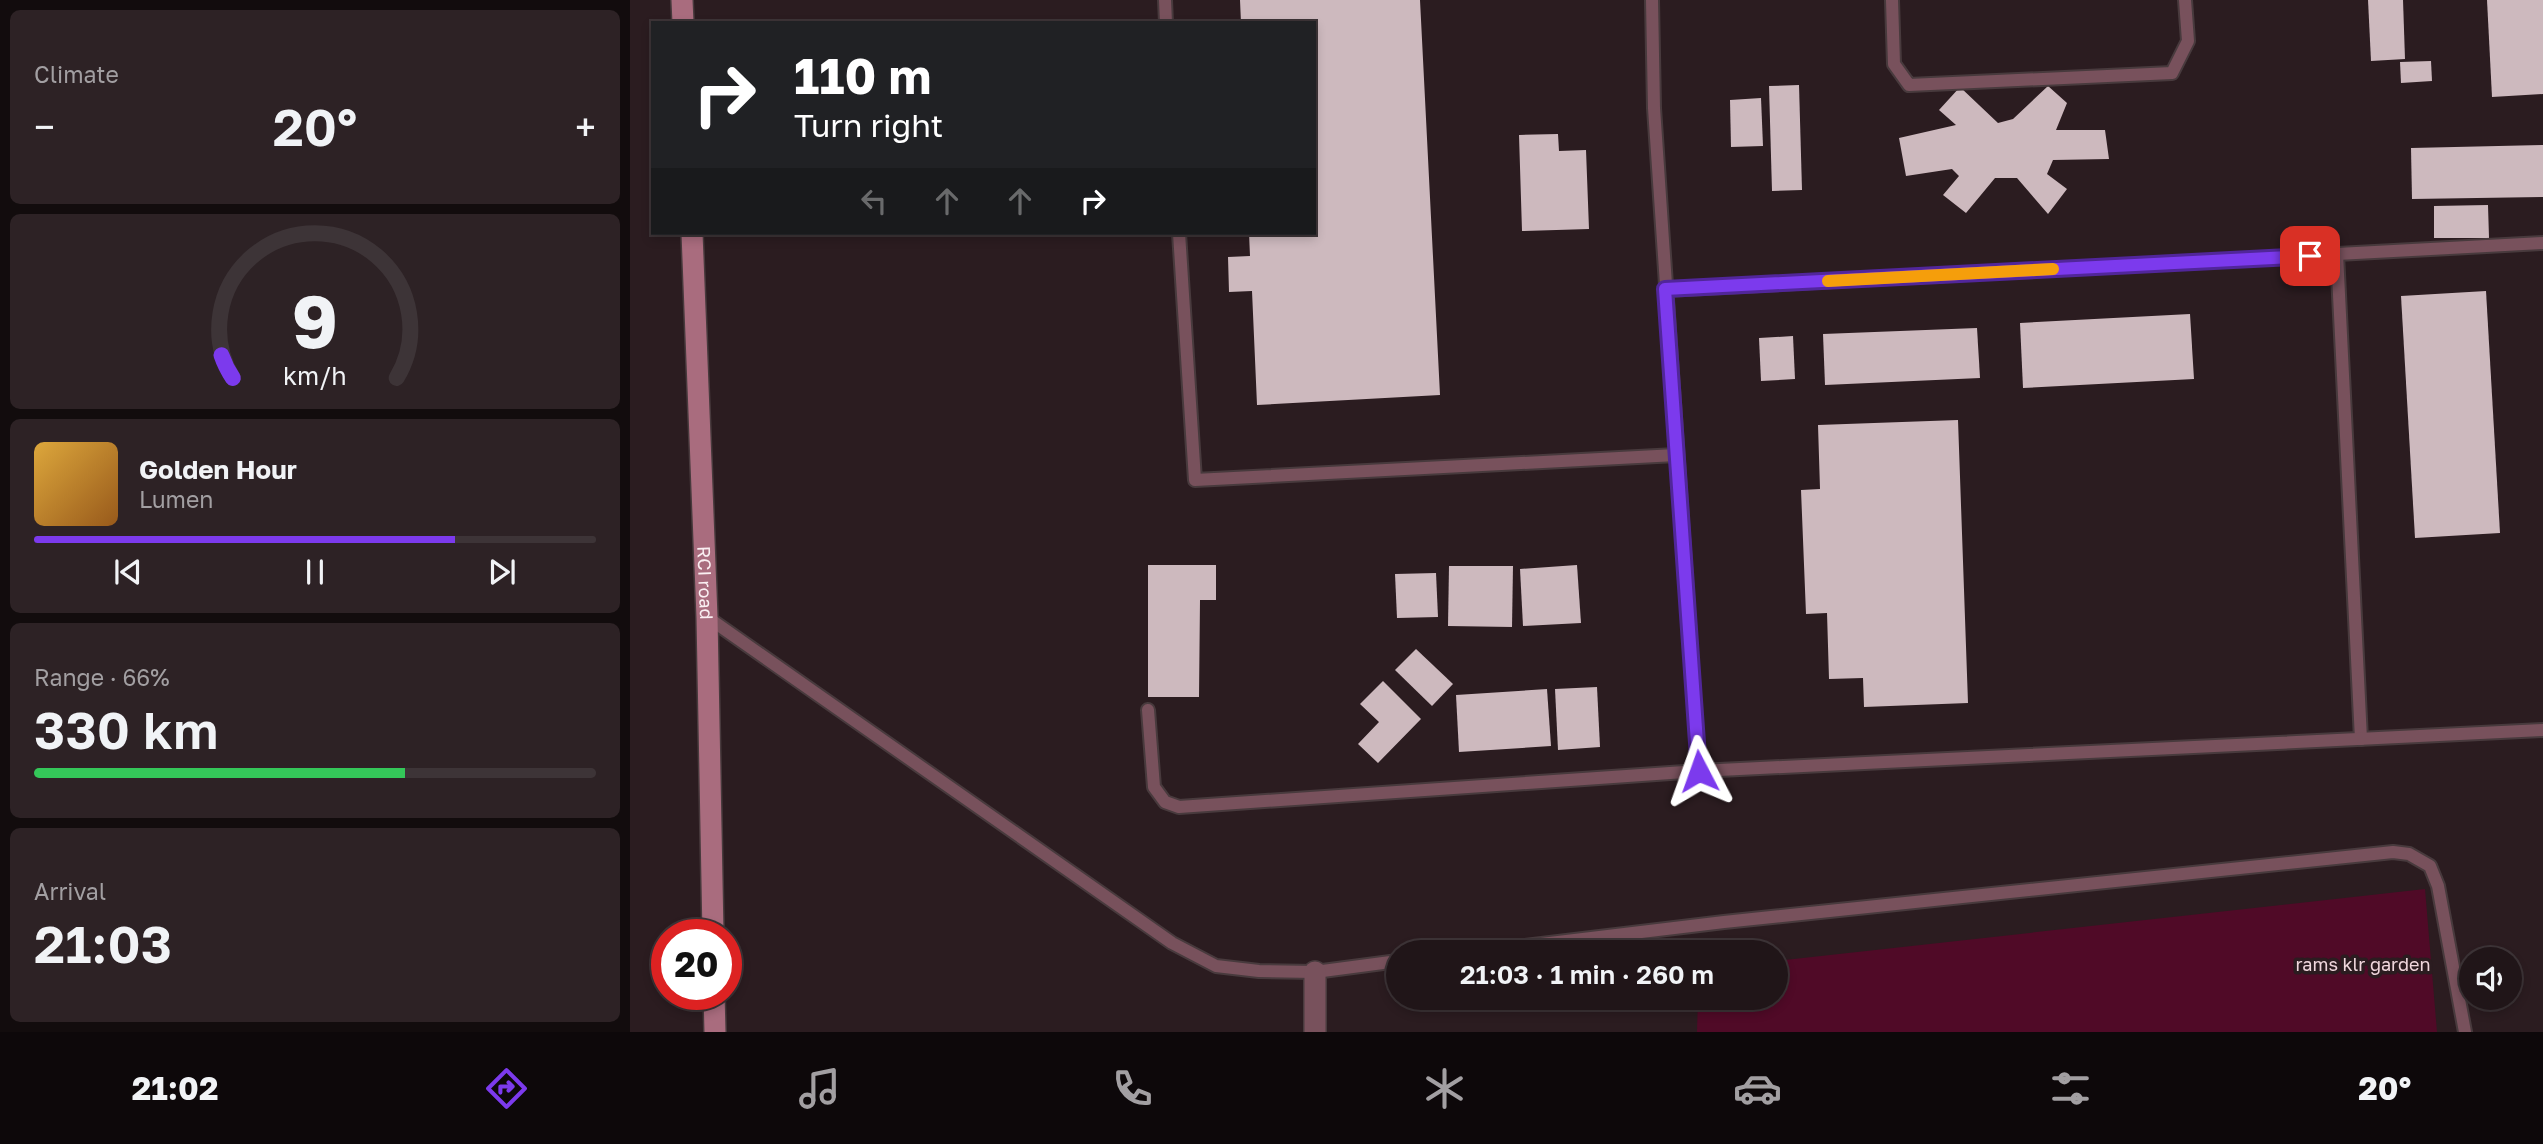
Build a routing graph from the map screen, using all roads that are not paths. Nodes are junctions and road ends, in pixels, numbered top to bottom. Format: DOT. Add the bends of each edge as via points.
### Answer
graph roads {
  1 [pos="682,0"];
  2 [pos="1165,0"];
  3 [pos="1652,0"];
  4 [pos="1892,0"];
  5 [pos="2185,0"];
  6 [pos="683,21"];
  7 [pos="1166,21"];
  8 [pos="692,235"];
  9 [pos="1179,235"];
  10 [pos="2543,243"];
  11 [pos="2337,254"];
  12 [pos="1665,289"];
  13 [pos="1676,455"];
  14 [pos="707,617"];
  15 [pos="1148,710"];
  16 [pos="2543,730"];
  17 [pos="2361,739"];
  18 [pos="1699,771"];
  19 [pos="713,919"];
  20 [pos="1575,940"];
  21 [pos="1386,963"];
  22 [pos="1315,972"];
  23 [pos="714,1010"];
  24 [pos="715,1032"];
  25 [pos="1315,1032"];
  26 [pos="2465,1032"];
  1 -- 6 [label="main road"];
  2 -- 7 [label="lane"];
  3 -- 12 [label="lane"];
  4 -- 5 [label="lane" via="1894,64 1909,85 2172,73 2188,41"];
  8 -- 14 [label="main road, RCI road"];
  9 -- 13 [label="lane" via="1195,480"];
  10 -- 11 [label="lane"];
  11 -- 12 [label="lane"];
  11 -- 17 [label="lane"];
  12 -- 13 [label="lane"];
  13 -- 18 [label="lane"];
  14 -- 19 [label="main road, RCI road"];
  14 -- 22 [label="lane" via="1172,943 1216,966"];
  15 -- 18 [label="lane" via="1154,787 1165,802 1179,807"];
  16 -- 17 [label="lane"];
  17 -- 18 [label="lane"];
  20 -- 26 [label="lane" via="2393,852 2409,854 2430,866 2438,886"];
  21 -- 22 [label="lane"];
  22 -- 25 [label="street"];
  23 -- 24 [label="main road"];
}
